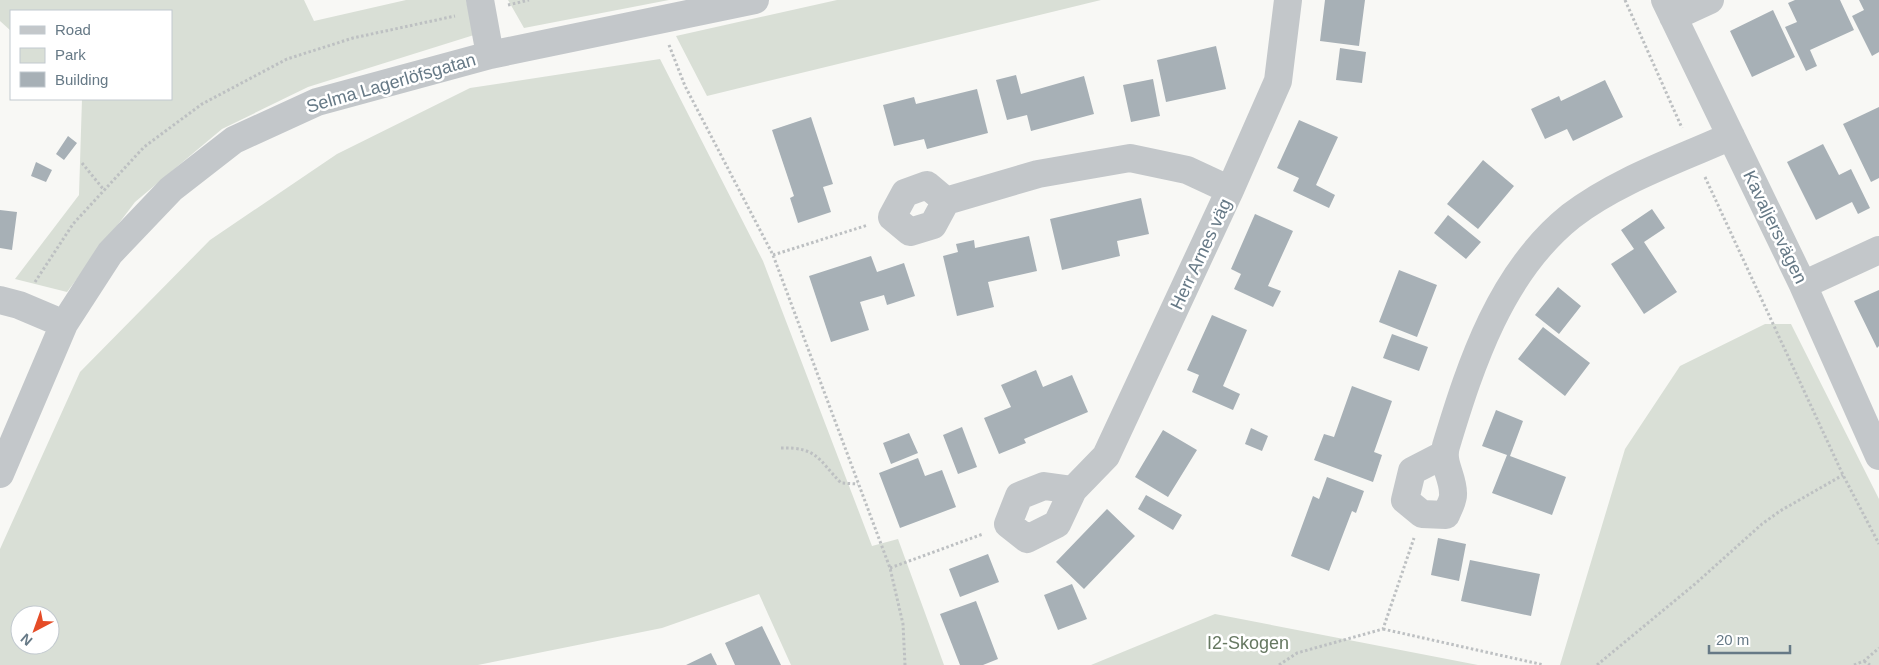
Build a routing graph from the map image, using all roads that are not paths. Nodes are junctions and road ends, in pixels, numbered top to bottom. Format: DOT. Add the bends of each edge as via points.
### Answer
graph roads {
  1 [pos="480,0"];
  2 [pos="755,0"];
  3 [pos="1288,0"];
  4 [pos="1710,0"];
  5 [pos="1669,8"];
  6 [pos="490,55"];
  7 [pos="1731,136"];
  8 [pos="1230,190"];
  9 [pos="892,217"];
  10 [pos="1879,250"];
  11 [pos="1803,285"];
  12 [pos="0,300"];
  13 [pos="64,324"];
  14 [pos="1443,455"];
  15 [pos="1879,456"];
  16 [pos="0,474"];
  17 [pos="1073,490"];
  1 -- 6 [label="street"];
  2 -- 6 [label="street, Selma Lagerlöfsgatan"];
  3 -- 8 [label="street, Herr Arnes väg" via="1278,81"];
  4 -- 5 [label="street"];
  5 -- 7 [label="street, Kavaljersvägen"];
  6 -- 13 [label="street, Selma Lagerlöfsgatan" via="317,102 234,140 171,189 110,253"];
  7 -- 11 [label="street, Kavaljersvägen"];
  7 -- 14 [label="street" via="1612,190 1571,216 1535,250 1500,302 1464,385"];
  8 -- 9 [label="street" via="1187,170 1130,158 1038,174 946,200 933,225 910,232"];
  8 -- 17 [label="street, Herr Arnes väg" via="1106,456"];
  10 -- 11 [label="street"];
  11 -- 15 [label="street, Kavaljersvägen"];
  12 -- 13 [label="street"];
  13 -- 16 [label="street, Selma Lagerlöfsgatan"];
  14 -- 14 [label="street" via="1454,494 1446,515 1422,514 1405,500 1412,471"];
  17 -- 17 [label="street, Herr Arnes väg" via="1057,524 1027,539 1008,524 1019,496 1044,486"];
}
